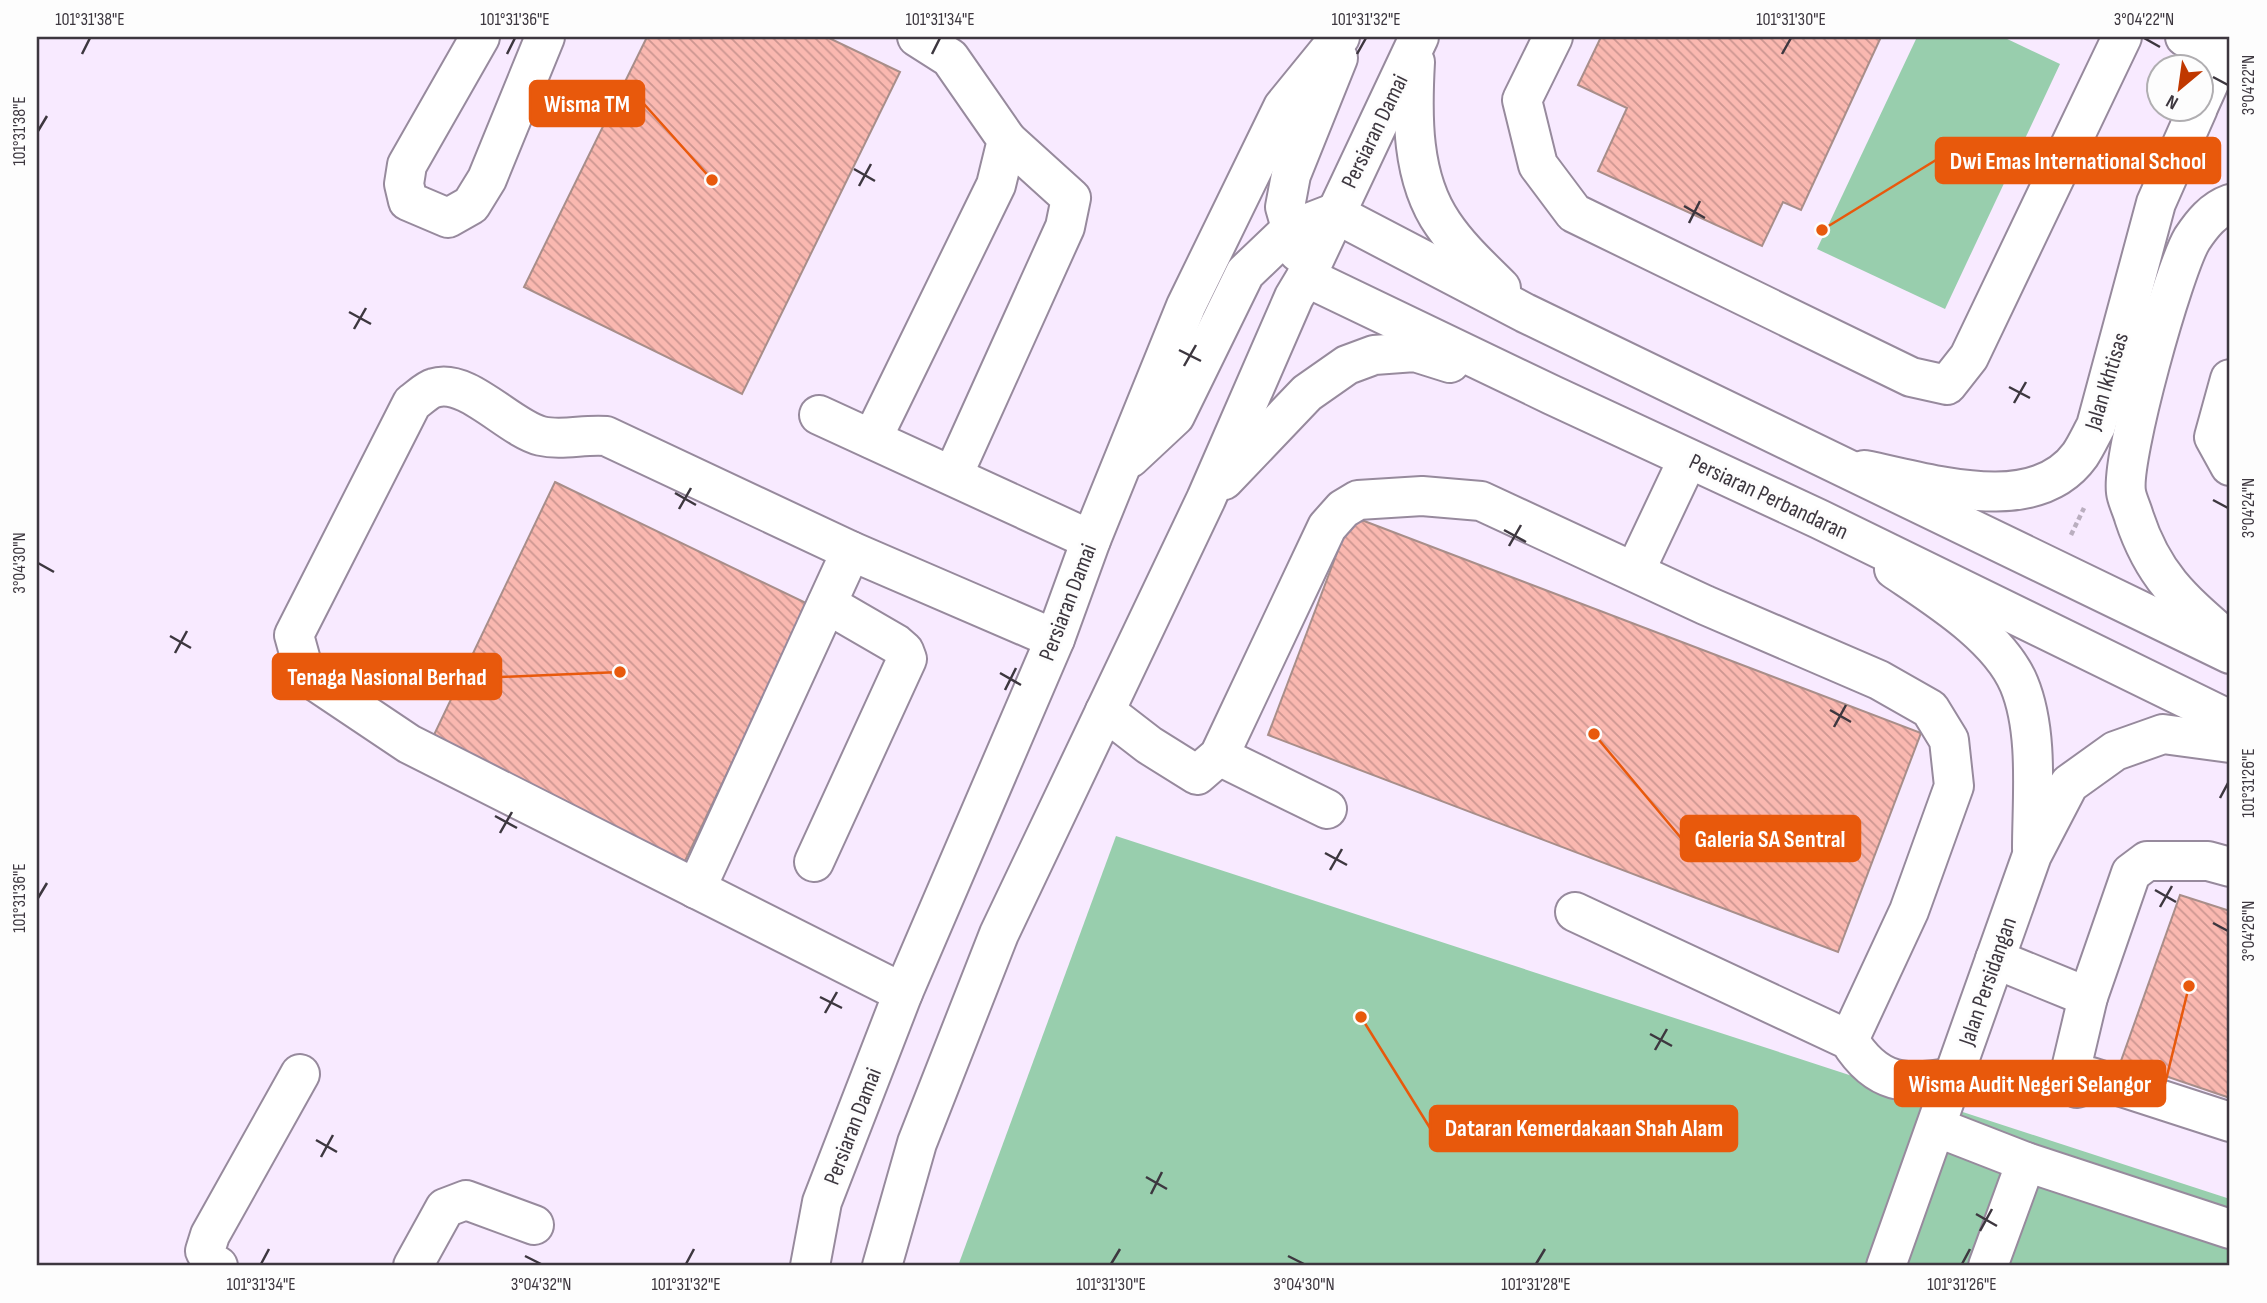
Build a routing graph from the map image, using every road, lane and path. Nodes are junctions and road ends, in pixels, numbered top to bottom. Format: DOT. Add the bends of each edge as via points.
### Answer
graph roads {
  1 [pos="480,37"];
  2 [pos="545,37"];
  3 [pos="917,37"];
  4 [pos="1340,37"];
  5 [pos="1347,37"];
  6 [pos="1553,37"];
  7 [pos="2122,37"];
  8 [pos="2185,37"];
  9 [pos="1418,39"];
  10 [pos="2226,45"];
  11 [pos="2214,72"];
  12 [pos="2192,122"];
  13 [pos="1007,140"];
  14 [pos="2230,204"];
  15 [pos="1334,213"];
  16 [pos="1290,230"];
  17 [pos="1307,277"];
  18 [pos="1525,313"];
  19 [pos="2230,379"];
  20 [pos="1552,395"];
  21 [pos="819,415"];
  22 [pos="872,439"];
  23 [pos="1688,459"];
  24 [pos="1123,464"];
  25 [pos="1842,466"];
  26 [pos="2230,466"];
  27 [pos="953,475"];
  28 [pos="1206,499"];
  29 [pos="1819,519"];
  30 [pos="1091,540"];
  31 [pos="851,551"];
  32 [pos="1635,571"];
  33 [pos="827,604"];
  34 [pos="1055,639"];
  35 [pos="2230,642"];
  36 [pos="2230,654"];
  37 [pos="1105,711"];
  38 [pos="2230,720"];
  39 [pos="2230,743"];
  40 [pos="1219,756"];
  41 [pos="1327,808"];
  42 [pos="2032,855"];
  43 [pos="814,862"];
  44 [pos="2230,867"];
  45 [pos="696,889"];
  46 [pos="1575,912"];
  47 [pos="1994,959"];
  48 [pos="903,993"];
  49 [pos="2088,997"];
  50 [pos="1849,1040"];
  51 [pos="300,1074"];
  52 [pos="1954,1077"];
  53 [pos="2230,1122"];
  54 [pos="1936,1127"];
  55 [pos="2026,1162"];
  56 [pos="534,1225"];
  57 [pos="2230,1229"];
  58 [pos="218,1266"];
  59 [pos="413,1266"];
  60 [pos="810,1266"];
  61 [pos="882,1266"];
  62 [pos="1886,1266"];
  63 [pos="1988,1266"];
  1 -- 2 [label="main road" via="407,165 404,184 408,201 448,218 471,205 487,179"];
  3 -- 13 [label="main road" via="950,58"];
  4 -- 24 [label="main road, Persiaran Damai" via="1283,107 1186,306"];
  5 -- 16 [label="main road" via="1291,176 1285,206"];
  6 -- 7 [label="main road" via="1522,100 1538,165 1574,213 1911,377 1947,385 1969,357"];
  8 -- 10 [label="main road"];
  9 -- 15 [label="main road, Persiaran Damai"];
  9 -- 18 [label="main road" via="1412,109 1418,158 1429,195 1442,222 1465,251"];
  10 -- 11 [label="main road"];
  12 -- 25 [label="main road, Jalan Ikhtisas" via="2156,203 2096,426 2079,456 2034,487 1982,493"];
  13 -- 22 [label="main road" via="996,185"];
  13 -- 27 [label="main road" via="1071,198 1065,227"];
  14 -- 35 [label="main road, Jalan Ikhtisas" via="2216,209 2192,240 2175,281 2128,454 2126,491 2145,551 2177,596"];
  15 -- 16 [label="main road"];
  15 -- 17 [label="main road, Persiaran Damai"];
  15 -- 18 [label="main road"];
  16 -- 17 [label="main road"];
  16 -- 24 [label="main road" via="1245,273 1175,416"];
  17 -- 20 [label="main road, Persiaran Perbandaran"];
  17 -- 28 [label="main road, Persiaran Damai" via="1294,297"];
  18 -- 25 [label="main road"];
  19 -- 26 [label="main road" via="2214,437"];
  20 -- 23 [label="main road, Persiaran Perbandaran"];
  20 -- 28 [label="main road" via="1415,352 1374,355 1347,365 1307,393"];
  21 -- 22 [label="main road"];
  22 -- 27 [label="main road"];
  23 -- 29 [label="main road, Persiaran Perbandaran"];
  23 -- 32 [label="main road"];
  24 -- 30 [label="main road, Persiaran Damai"];
  25 -- 36 [label="main road"];
  27 -- 30 [label="main road"];
  28 -- 37 [label="main road, Persiaran Damai"];
  29 -- 38 [label="main road, Persiaran Perbandaran"];
  29 -- 42 [label="main road, Jalan Persidangan" via="1962,615 1991,644 2019,683 2033,760"];
  30 -- 34 [label="main road, Persiaran Damai"];
  31 -- 33 [label="main road"];
  31 -- 34 [label="main road"];
  31 -- 45 [label="main road" via="606,436 554,439 537,435 452,385 432,388 412,403 294,635 302,664 318,683 409,744"];
  32 -- 40 [label="main road" via="1482,501 1422,496 1358,500 1327,527"];
  32 -- 50 [label="main road" via="1879,680 1930,709 1949,740 1954,786 1909,911"];
  33 -- 43 [label="main road" via="896,644 907,659"];
  33 -- 45 [label="main road"];
  34 -- 48 [label="main road, Persiaran Damai"];
  37 -- 40 [label="main road" via="1198,775"];
  37 -- 61 [label="main road, Persiaran Damai" via="999,934 916,1143"];
  39 -- 42 [label="main road, Jalan Persidangan" via="2163,734 2115,751 2069,784"];
  40 -- 41 [label="main road"];
  42 -- 47 [label="main road, Jalan Persidangan"];
  44 -- 49 [label="main road" via="2208,861 2147,861 2131,873"];
  45 -- 48 [label="main road"];
  46 -- 50 [label="main road"];
  47 -- 49 [label="main road"];
  47 -- 52 [label="main road, Jalan Persidangan"];
  48 -- 60 [label="main road, Persiaran Damai" via="822,1202"];
  49 -- 53 [label="main road" via="2070,1073 2077,1088 2091,1077"];
  50 -- 52 [label="main road" via="1863,1063 1892,1078 1917,1084"];
  51 -- 58 [label="main road" via="210,1235 205,1251"];
  52 -- 54 [label="main road, Jalan Persidangan"];
  54 -- 55 [label="main road"];
  54 -- 62 [label="main road, Jalan Persidangan"];
  55 -- 57 [label="main road"];
  55 -- 63 [label="main road"];
  56 -- 59 [label="main road" via="467,1200 445,1208"];
}
